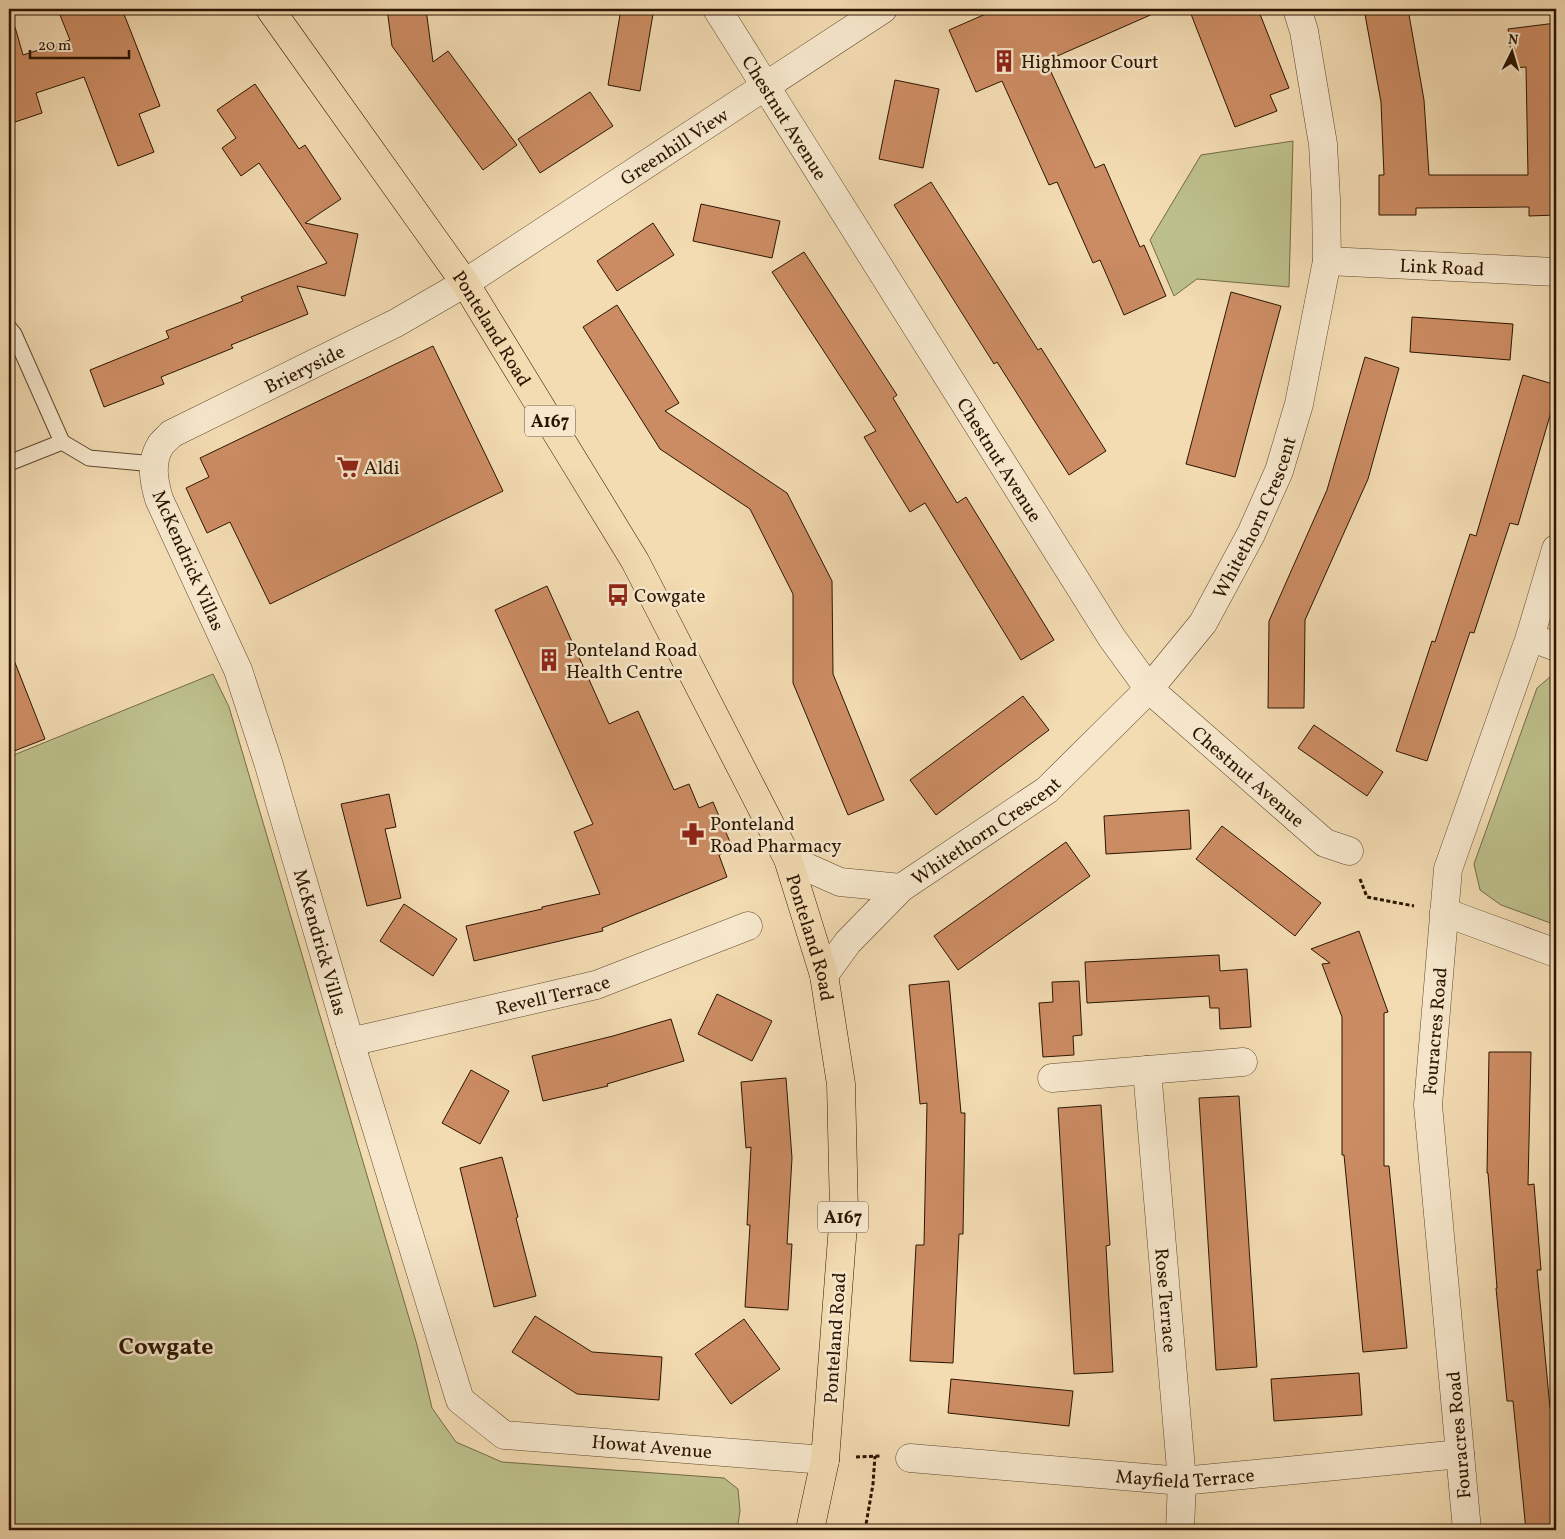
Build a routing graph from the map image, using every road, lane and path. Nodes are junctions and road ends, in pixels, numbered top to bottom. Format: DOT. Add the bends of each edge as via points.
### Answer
graph roads {
  1 [pos="270,9"];
  2 [pos="717,9"];
  3 [pos="883,9"];
  4 [pos="1297,9"];
  5 [pos="766,86"];
  6 [pos="1327,261"];
  7 [pos="1556,272"];
  8 [pos="465,282"];
  9 [pos="9,328"];
  10 [pos="62,442"];
  11 [pos="9,463"];
  12 [pos="154,464"];
  13 [pos="1556,549"];
  14 [pos="1530,637"];
  15 [pos="1556,647"];
  16 [pos="1149,689"];
  17 [pos="1349,851"];
  18 [pos="788,859"];
  19 [pos="901,888"];
  20 [pos="1444,912"];
  21 [pos="748,926"];
  22 [pos="1556,953"];
  23 [pos="824,975"];
  24 [pos="350,1042"];
  25 [pos="1243,1062"];
  26 [pos="1147,1070"];
  27 [pos="1052,1078"];
  28 [pos="484,1418"];
  29 [pos="1460,1454"];
  30 [pos="875,1456"];
  31 [pos="910,1458"];
  32 [pos="825,1460"];
  33 [pos="1182,1481"];
  34 [pos="810,1530"];
  35 [pos="865,1530"];
  36 [pos="1180,1530"];
  37 [pos="1467,1530"];
  1 -- 8 [label="highway, Ponteland Road / A167"];
  2 -- 5 [label="street, Chestnut Avenue"];
  3 -- 5 [label="street, Greenhill View"];
  4 -- 6 [label="street, Whitethorn Crescent" via="1304,31 1323,144"];
  5 -- 8 [label="street, Greenhill View"];
  5 -- 16 [label="street, Chestnut Avenue" via="1112,638"];
  6 -- 7 [label="street, Link Road"];
  6 -- 16 [label="street, Whitethorn Crescent" via="1299,404 1279,471 1251,534 1203,623"];
  8 -- 12 [label="street, Brieryside" via="396,323 171,434 160,446"];
  8 -- 18 [label="highway, Ponteland Road / A167" via="635,560"];
  9 -- 10 [label="lane"];
  10 -- 11 [label="lane"];
  10 -- 12 [label="lane" via="89,458"];
  12 -- 24 [label="street, McKendrick Villas" via="159,499 228,648 247,698"];
  13 -- 14 [label="street, Fouracres Road"];
  14 -- 15 [label="street"];
  14 -- 20 [label="street, Fouracres Road" via="1448,869"];
  16 -- 17 [label="street, Chestnut Avenue" via="1325,843"];
  16 -- 19 [label="street, Whitethorn Crescent" via="1047,790"];
  17 -- 20 [label="path" via="1367,897"];
  18 -- 19 [label="street, Whitethorn Crescent" via="840,882"];
  18 -- 23 [label="highway, Ponteland Road / A167"];
  19 -- 23 [label="street, Whitethorn Crescent" via="848,942"];
  20 -- 22 [label="street"];
  20 -- 29 [label="street, Fouracres Road" via="1428,1105"];
  21 -- 24 [label="street, Revell Terrace" via="596,985"];
  23 -- 32 [label="highway, Ponteland Road / A167" via="841,1084 844,1212"];
  24 -- 28 [label="street, McKendrick Villas" via="460,1400"];
  25 -- 26 [label="street"];
  26 -- 27 [label="street"];
  26 -- 33 [label="street, Rose Terrace"];
  28 -- 32 [label="street, Howat Avenue" via="504,1434"];
  29 -- 33 [label="street, Mayfield Terrace"];
  29 -- 37 [label="street, Fouracres Road"];
  30 -- 31 [label="path"];
  30 -- 32 [label="path"];
  30 -- 35 [label="path"];
  31 -- 33 [label="street, Mayfield Terrace"];
  32 -- 34 [label="highway, Ponteland Road / A167"];
  33 -- 36 [label="street, Rose Terrace"];
}
